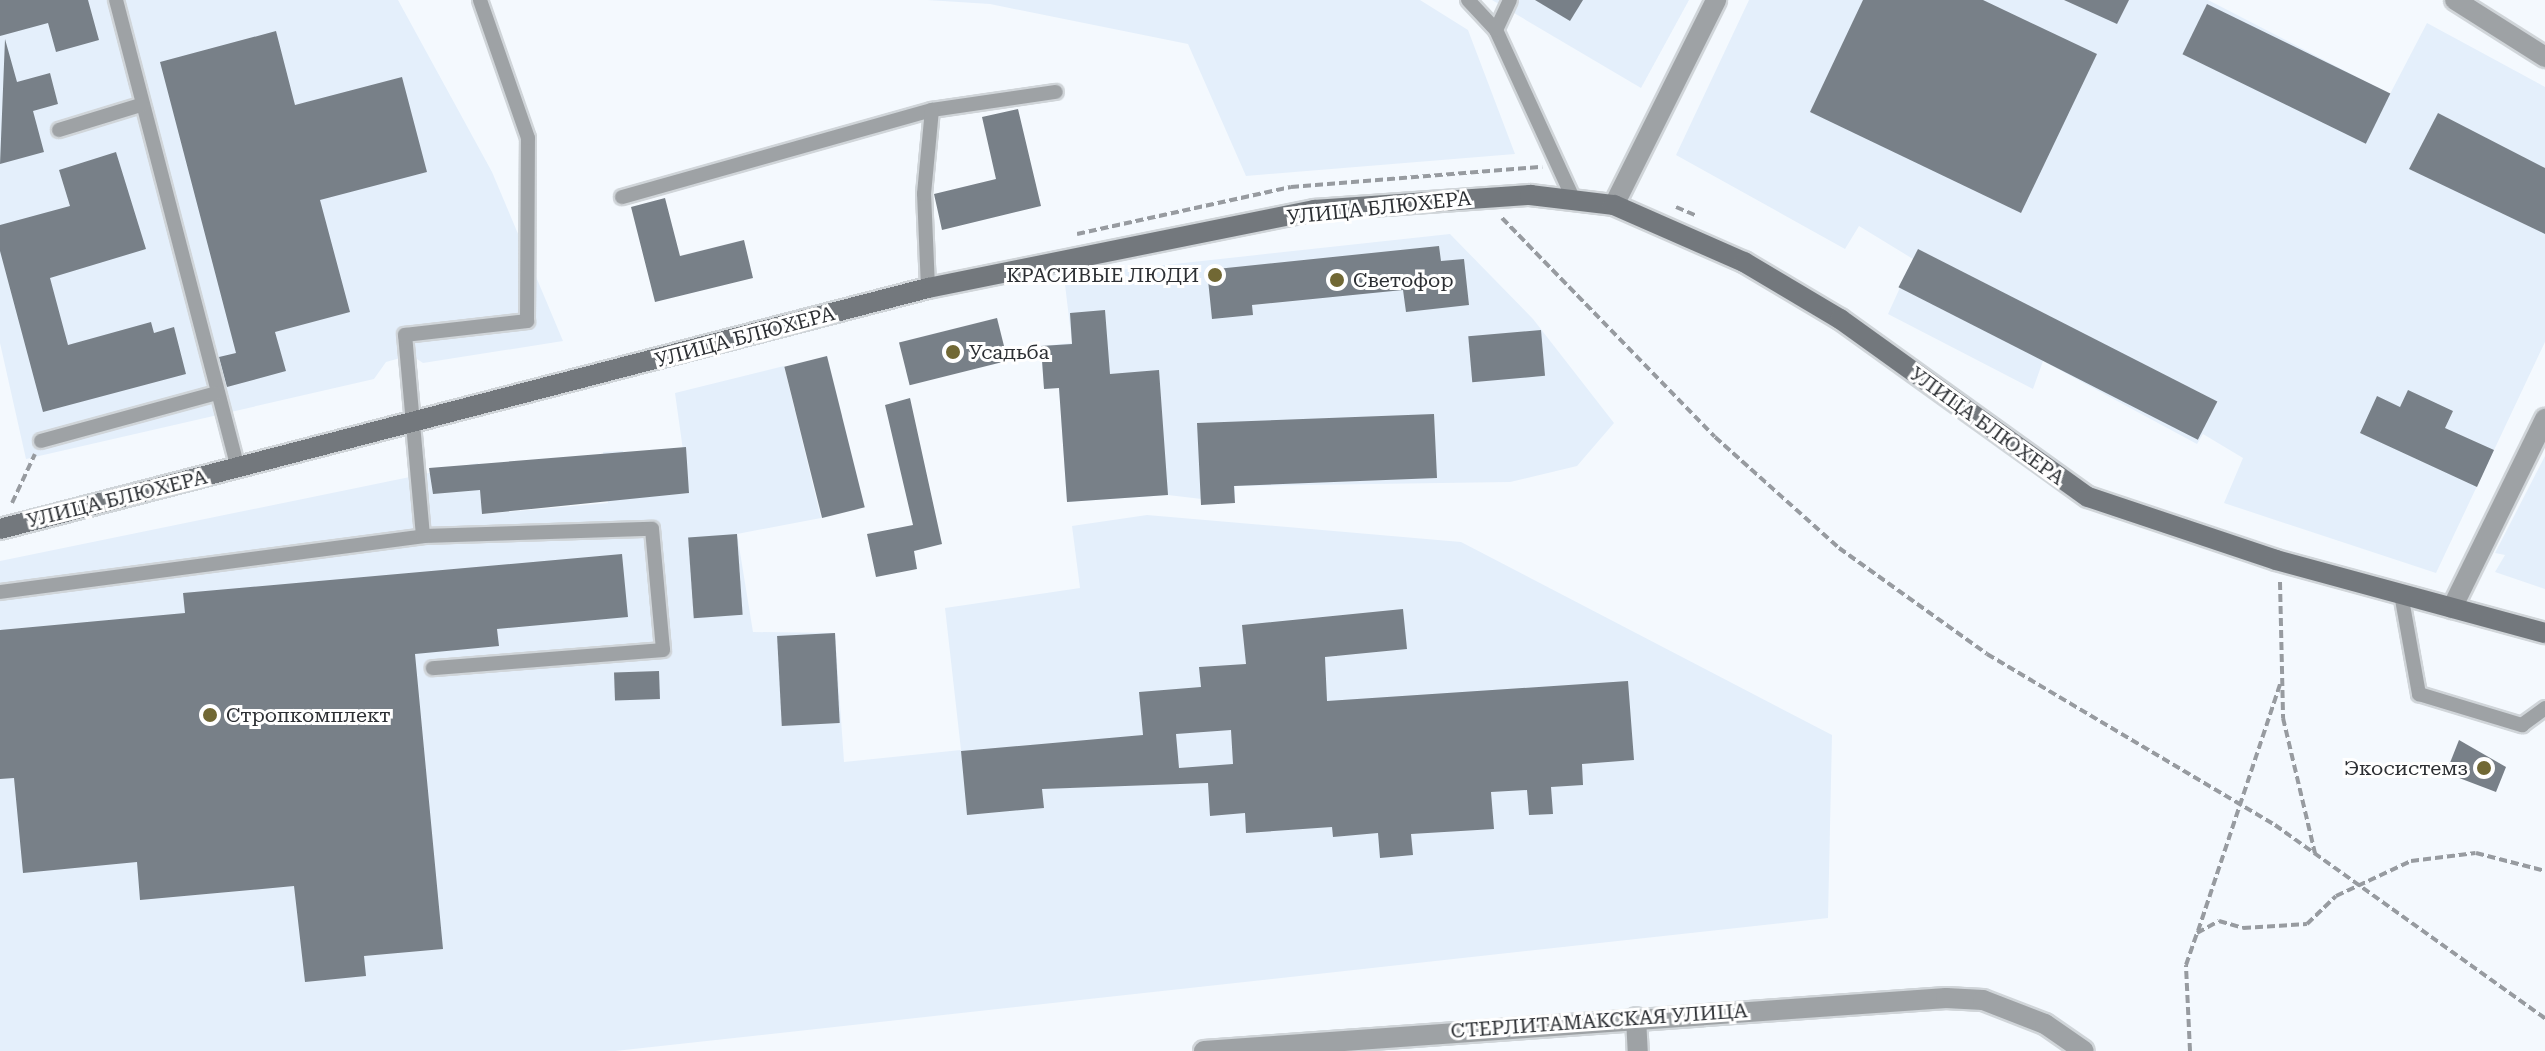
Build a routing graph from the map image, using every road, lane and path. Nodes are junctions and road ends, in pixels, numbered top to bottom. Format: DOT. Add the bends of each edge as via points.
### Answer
graph roads {
  1 [pos="116,0"];
  2 [pos="480,0"];
  3 [pos="1468,0"];
  4 [pos="1510,0"];
  5 [pos="1716,0"];
  6 [pos="2455,0"];
  7 [pos="1496,30"];
  8 [pos="2545,57"];
  9 [pos="1056,92"];
  10 [pos="141,105"];
  11 [pos="932,110"];
  12 [pos="59,130"];
  13 [pos="1558,166"];
  14 [pos="622,197"];
  15 [pos="1483,197"];
  16 [pos="1573,198"];
  17 [pos="1661,202"];
  18 [pos="1614,205"];
  19 [pos="1701,219"];
  20 [pos="1061,238"];
  21 [pos="928,288"];
  22 [pos="216,393"];
  23 [pos="2545,419"];
  24 [pos="409,424"];
  25 [pos="41,441"];
  26 [pos="238,468"];
  27 [pos="27,499"];
  28 [pos="12,503"];
  29 [pos="0,506"];
  30 [pos="0,529"];
  31 [pos="423,536"];
  32 [pos="2276,560"];
  33 [pos="0,592"];
  34 [pos="2401,594"];
  35 [pos="2452,608"];
  36 [pos="2545,633"];
  37 [pos="433,668"];
  38 [pos="2284,674"];
  39 [pos="2545,708"];
  40 [pos="2244,805"];
  41 [pos="2315,854"];
  42 [pos="2545,871"];
  43 [pos="2357,885"];
  44 [pos="2197,933"];
  45 [pos="1636,1018"];
  46 [pos="2545,1018"];
  47 [pos="1281,1048"];
  48 [pos="1204,1051"];
  49 [pos="1638,1051"];
  50 [pos="2084,1051"];
  51 [pos="2190,1051"];
  1 -- 10 [label="lane"];
  2 -- 24 [label="lane" via="528,138 527,321 405,335"];
  3 -- 7 [label="lane"];
  4 -- 7 [label="lane"];
  5 -- 18 [label="street"];
  6 -- 8 [label="street"];
  7 -- 13 [label="lane"];
  9 -- 11 [label="lane"];
  10 -- 12 [label="lane"];
  10 -- 22 [label="lane"];
  11 -- 14 [label="lane"];
  11 -- 21 [label="lane" via="924,194"];
  13 -- 16 [label="lane"];
  13 -- 20 [label="path" via="1291,187"];
  15 -- 16 [label="main road, УЛИЦА БЛЮХЕРА"];
  15 -- 21 [label="main road, УЛИЦА БЛЮХЕРА" via="1314,210"];
  15 -- 40 [label="path" via="1715,437 1839,548 1987,654"];
  16 -- 18 [label="main road, УЛИЦА БЛЮХЕРА"];
  17 -- 19 [label="path"];
  18 -- 32 [label="main road, УЛИЦА БЛЮХЕРА" via="1744,262 1840,319 2088,497"];
  21 -- 24 [label="main road, УЛИЦА БЛЮХЕРА"];
  22 -- 25 [label="lane"];
  22 -- 26 [label="lane"];
  23 -- 35 [label="street"];
  24 -- 26 [label="main road, УЛИЦА БЛЮХЕРА"];
  24 -- 31 [label="lane"];
  25 -- 28 [label="path"];
  26 -- 30 [label="main road, УЛИЦА БЛЮХЕРА"];
  27 -- 28 [label="path"];
  28 -- 29 [label="path"];
  31 -- 33 [label="lane"];
  31 -- 37 [label="lane" via="652,529 663,650"];
  32 -- 34 [label="main road, УЛИЦА БЛЮХЕРА"];
  32 -- 38 [label="path"];
  34 -- 35 [label="main road, УЛИЦА БЛЮХЕРА"];
  34 -- 39 [label="lane" via="2419,694 2522,725"];
  35 -- 36 [label="main road, УЛИЦА БЛЮХЕРА"];
  38 -- 40 [label="path"];
  38 -- 41 [label="path" via="2283,718"];
  40 -- 41 [label="path"];
  40 -- 44 [label="path"];
  41 -- 43 [label="path"];
  42 -- 43 [label="path" via="2476,853 2411,861"];
  43 -- 44 [label="path" via="2307,924 2259,929 2219,921"];
  43 -- 46 [label="path"];
  44 -- 51 [label="path" via="2186,965"];
  45 -- 47 [label="street, СТЕРЛИТАМАКСКАЯ УЛИЦА"];
  45 -- 49 [label="street"];
  45 -- 50 [label="street, СТЕРЛИТАМАКСКАЯ УЛИЦА" via="1983,1000 2045,1024"];
  47 -- 48 [label="street, СТЕРЛИТАМАКСКАЯ УЛИЦА"];
}
